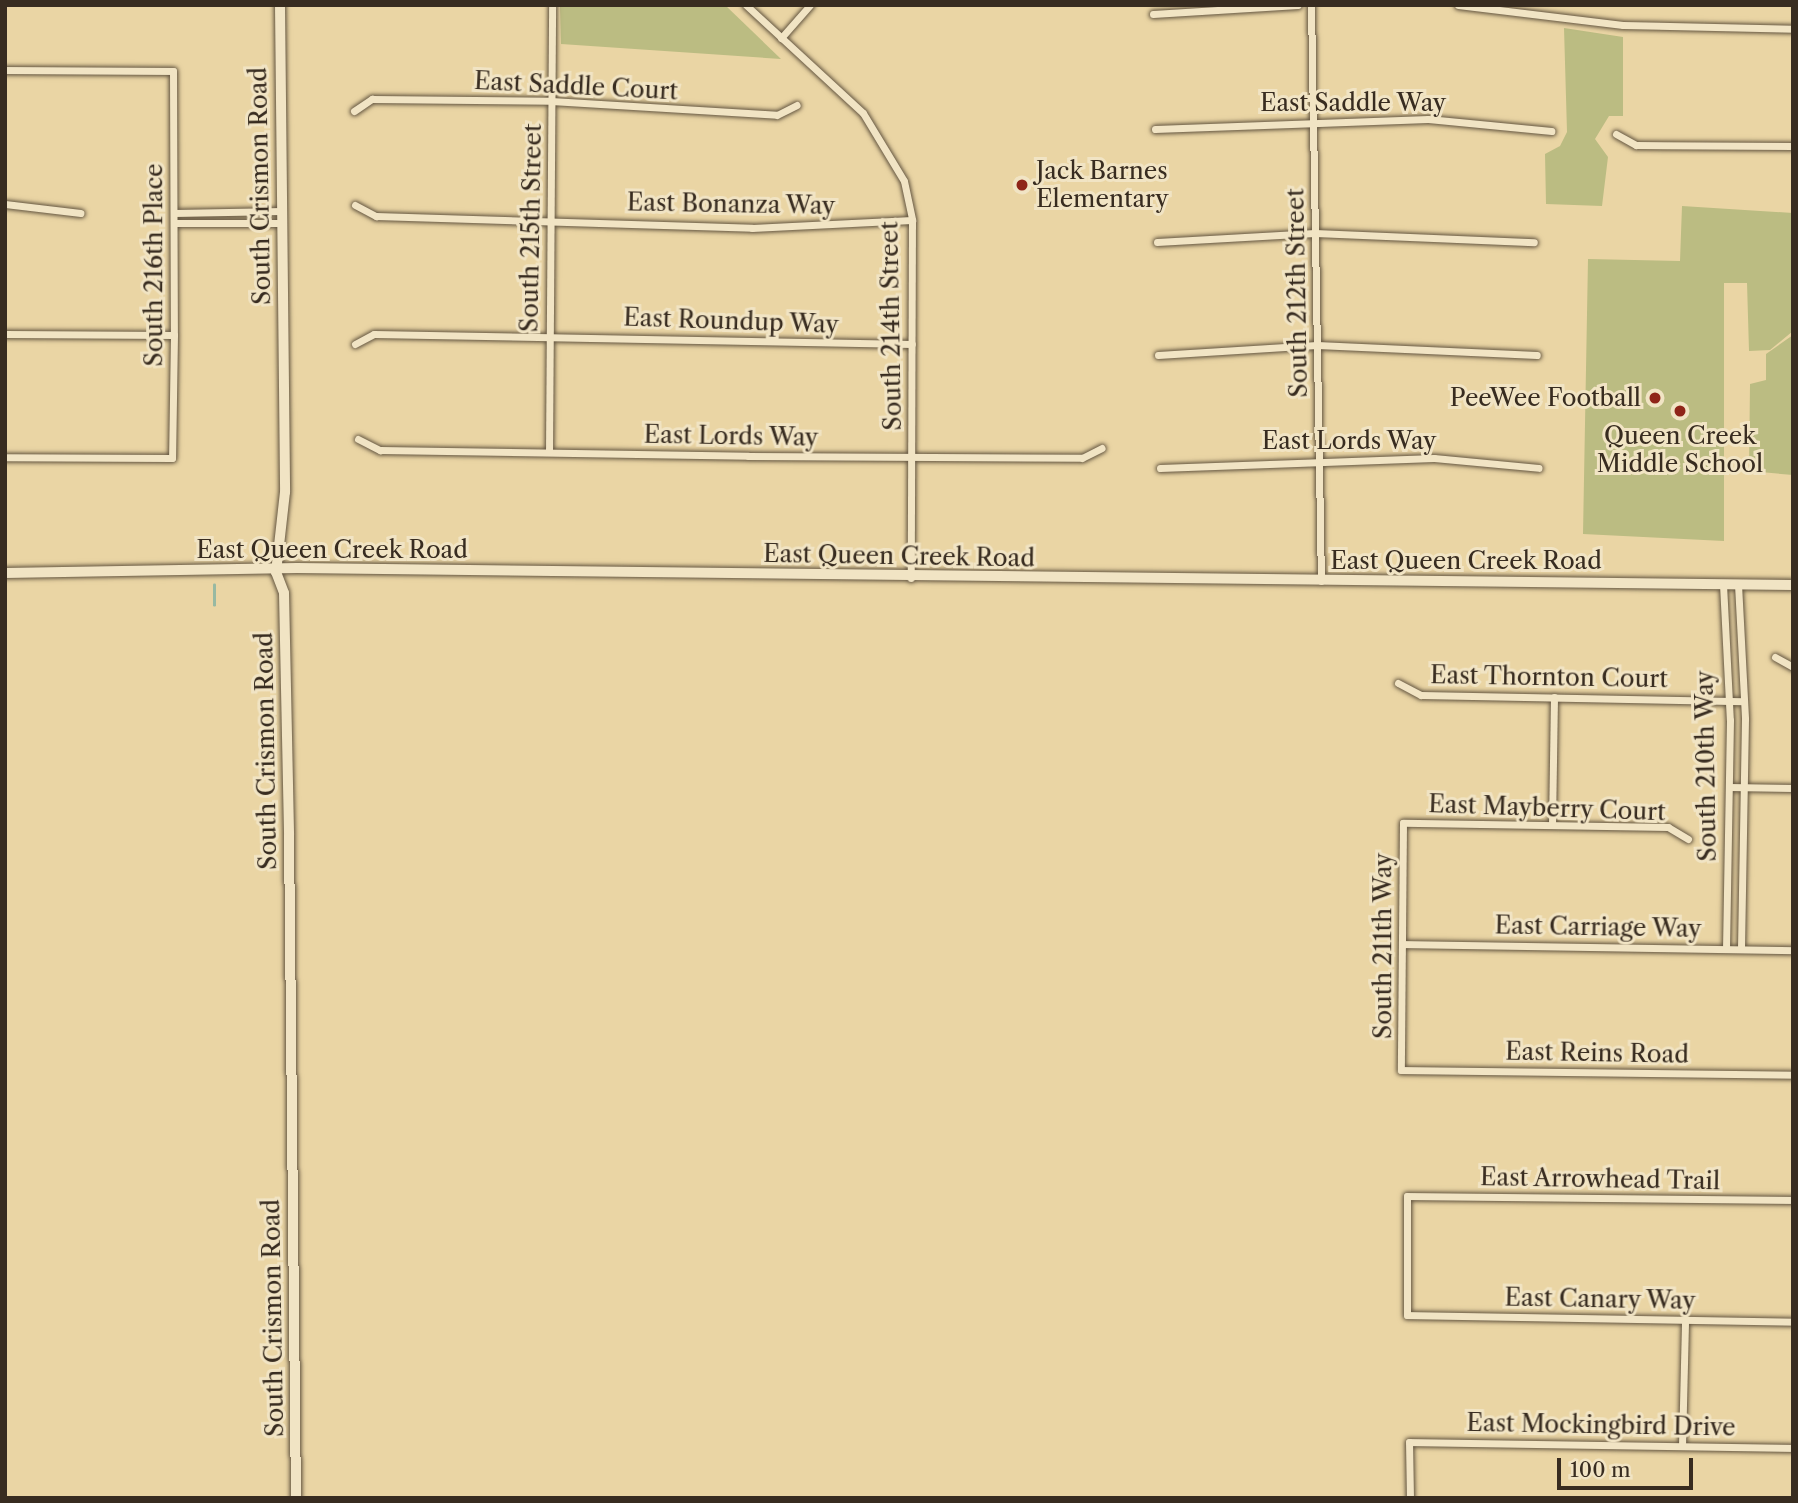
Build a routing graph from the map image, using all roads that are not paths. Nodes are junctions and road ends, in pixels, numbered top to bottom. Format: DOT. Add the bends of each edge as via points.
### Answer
graph roads {
  1 [pos="280,5"];
  2 [pos="552,5"];
  3 [pos="746,5"];
  4 [pos="810,5"];
  5 [pos="1298,5"];
  6 [pos="1311,5"];
  7 [pos="1458,5"];
  8 [pos="1153,14"];
  9 [pos="1793,29"];
  10 [pos="781,38"];
  11 [pos="5,70"];
  12 [pos="551,101"];
  13 [pos="797,104"];
  14 [pos="354,111"];
  15 [pos="1313,120"];
  16 [pos="1155,129"];
  17 [pos="1551,131"];
  18 [pos="1616,134"];
  19 [pos="1793,146"];
  20 [pos="5,204"];
  21 [pos="355,205"];
  22 [pos="80,213"];
  23 [pos="174,213"];
  24 [pos="282,217"];
  25 [pos="550,217"];
  26 [pos="912,220"];
  27 [pos="174,223"];
  28 [pos="1315,233"];
  29 [pos="1157,242"];
  30 [pos="1534,242"];
  31 [pos="5,334"];
  32 [pos="549,334"];
  33 [pos="174,335"];
  34 [pos="355,344"];
  35 [pos="912,344"];
  36 [pos="1317,345"];
  37 [pos="1158,355"];
  38 [pos="1536,355"];
  39 [pos="358,439"];
  40 [pos="1102,448"];
  41 [pos="549,452"];
  42 [pos="5,457"];
  43 [pos="912,457"];
  44 [pos="1319,459"];
  45 [pos="1160,468"];
  46 [pos="1539,468"];
  47 [pos="276,572"];
  48 [pos="5,573"];
  49 [pos="911,578"];
  50 [pos="1321,581"];
  51 [pos="1723,584"];
  52 [pos="1738,584"];
  53 [pos="1793,585"];
  54 [pos="1775,657"];
  55 [pos="1793,667"];
  56 [pos="1398,683"];
  57 [pos="1554,697"];
  58 [pos="1730,700"];
  59 [pos="1744,701"];
  60 [pos="1729,786"];
  61 [pos="1744,787"];
  62 [pos="1793,788"];
  63 [pos="1403,823"];
  64 [pos="1552,825"];
  65 [pos="1688,839"];
  66 [pos="1402,944"];
  67 [pos="1726,948"];
  68 [pos="1741,948"];
  69 [pos="1793,950"];
  70 [pos="1402,1070"];
  71 [pos="1793,1075"];
  72 [pos="1793,1200"];
  73 [pos="1408,1315"];
  74 [pos="1685,1319"];
  75 [pos="1793,1322"];
  76 [pos="1682,1446"];
  77 [pos="1793,1448"];
  78 [pos="296,1498"];
  79 [pos="1410,1498"];
  1 -- 24 [label="main road, South Crismon Road"];
  2 -- 12 [label="street, South 215th Street"];
  3 -- 10 [label="street, South 214th Street"];
  4 -- 10 [label="street"];
  5 -- 8 [label="street"];
  6 -- 15 [label="street, South 212th Street"];
  7 -- 9 [label="street" via="1623,25"];
  10 -- 26 [label="street, South 214th Street" via="863,113 890,150"];
  11 -- 23 [label="street, South 216th Place" via="173,71"];
  12 -- 13 [label="street, East Saddle Court" via="777,115"];
  12 -- 14 [label="street, East Saddle Court" via="372,99"];
  12 -- 25 [label="street, South 215th Street"];
  15 -- 16 [label="street, East Saddle Way"];
  15 -- 17 [label="street, East Saddle Way" via="1428,119"];
  15 -- 28 [label="street, South 212th Street"];
  18 -- 19 [label="street" via="1636,145"];
  20 -- 22 [label="street"];
  21 -- 25 [label="street, East Bonanza Way" via="376,216"];
  23 -- 24 [label="street"];
  23 -- 27 [label="street, South 216th Place"];
  24 -- 27 [label="street"];
  24 -- 47 [label="main road, South Crismon Road" via="285,492"];
  25 -- 26 [label="street, East Bonanza Way" via="752,229"];
  25 -- 32 [label="street, South 215th Street"];
  26 -- 35 [label="street, South 214th Street"];
  27 -- 33 [label="street, South 216th Place"];
  28 -- 29 [label="street"];
  28 -- 30 [label="street"];
  28 -- 36 [label="street, South 212th Street"];
  31 -- 33 [label="street"];
  32 -- 34 [label="street, East Roundup Way" via="374,334"];
  32 -- 35 [label="street, East Roundup Way"];
  32 -- 41 [label="street, South 215th Street"];
  33 -- 42 [label="street, South 216th Place" via="172,458"];
  35 -- 43 [label="street, South 214th Street"];
  36 -- 37 [label="street"];
  36 -- 38 [label="street"];
  36 -- 44 [label="street, South 212th Street"];
  39 -- 41 [label="street, East Lords Way" via="380,450"];
  40 -- 43 [label="street, East Lords Way" via="1082,458"];
  41 -- 43 [label="street, East Lords Way"];
  43 -- 49 [label="street, South 214th Street"];
  44 -- 45 [label="street, East Lords Way"];
  44 -- 46 [label="street, East Lords Way" via="1434,458"];
  44 -- 50 [label="street, South 212th Street"];
  47 -- 48 [label="main road, East Queen Creek Road"];
  47 -- 49 [label="main road, East Queen Creek Road"];
  47 -- 78 [label="main road, South Crismon Road" via="284,593"];
  49 -- 50 [label="main road, East Queen Creek Road"];
  50 -- 51 [label="main road, East Queen Creek Road"];
  51 -- 52 [label="main road, East Queen Creek Road"];
  51 -- 58 [label="street, South 210th Way"];
  52 -- 53 [label="main road, East Queen Creek Road"];
  52 -- 59 [label="street, South 210th Way"];
  54 -- 55 [label="street"];
  56 -- 57 [label="street, East Thornton Court" via="1421,695"];
  57 -- 58 [label="street, East Thornton Court"];
  57 -- 64 [label="street"];
  58 -- 59 [label="street, East Thornton Court"];
  58 -- 60 [label="street, South 210th Way"];
  59 -- 61 [label="street, South 210th Way"];
  60 -- 61 [label="street"];
  60 -- 67 [label="street, South 210th Way"];
  61 -- 62 [label="street"];
  61 -- 68 [label="street, South 210th Way"];
  63 -- 64 [label="street, East Mayberry Court"];
  63 -- 66 [label="street, South 211th Way"];
  64 -- 65 [label="street, East Mayberry Court" via="1668,827"];
  66 -- 67 [label="street, East Carriage Way"];
  66 -- 70 [label="street, South 211th Way"];
  67 -- 68 [label="street, East Carriage Way"];
  68 -- 69 [label="street, East Carriage Way"];
  70 -- 71 [label="street, East Reins Road"];
  72 -- 73 [label="street, East Arrowhead Trail" via="1407,1196"];
  73 -- 74 [label="street, East Canary Way"];
  74 -- 75 [label="street, East Canary Way"];
  74 -- 76 [label="street"];
  76 -- 77 [label="street, East Mockingbird Drive"];
  76 -- 79 [label="street, East Mockingbird Drive" via="1409,1442"];
}
